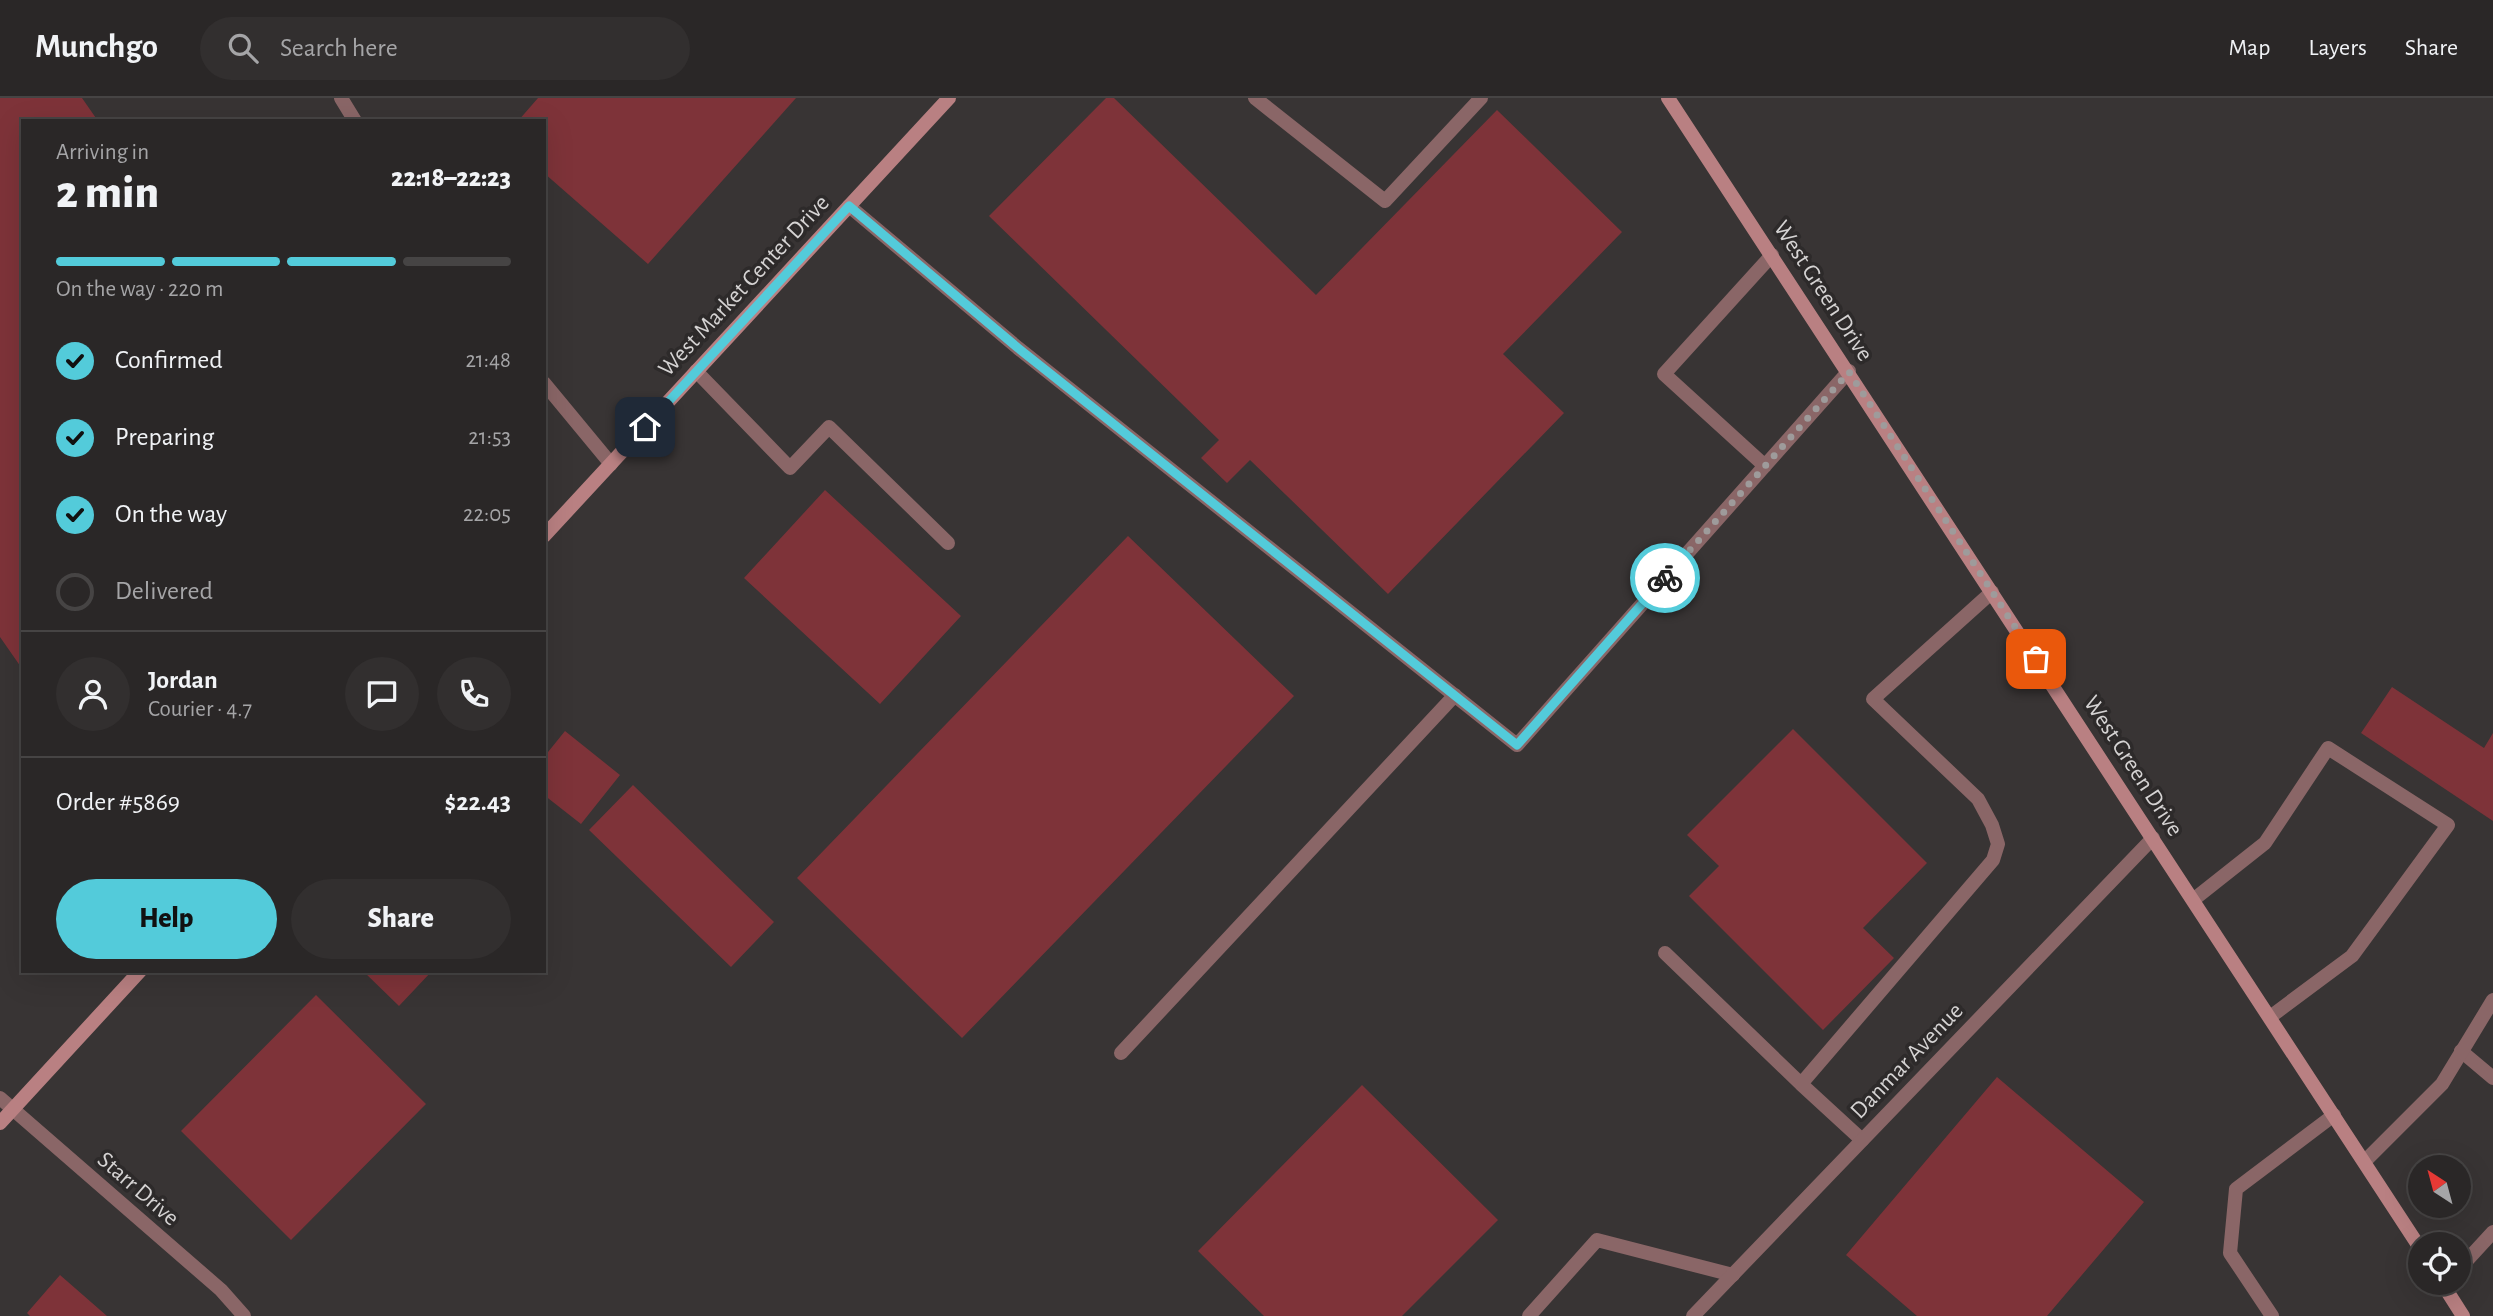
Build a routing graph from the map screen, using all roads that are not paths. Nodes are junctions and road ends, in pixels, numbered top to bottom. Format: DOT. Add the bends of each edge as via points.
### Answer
graph roads {
  1 [pos="341,98"];
  2 [pos="950,98"];
  3 [pos="1255,98"];
  4 [pos="1481,98"];
  5 [pos="1668,98"];
  6 [pos="354,119"];
  7 [pos="849,206"];
  8 [pos="1772,255"];
  9 [pos="696,371"];
  10 [pos="1849,372"];
  11 [pos="546,385"];
  12 [pos="611,464"];
  13 [pos="1765,466"];
  14 [pos="546,534"];
  15 [pos="948,542"];
  16 [pos="1992,592"];
  17 [pos="1455,695"];
  18 [pos="2153,838"];
  19 [pos="2193,900"];
  20 [pos="1665,953"];
  21 [pos="138,973"];
  22 [pos="2493,1000"];
  23 [pos="2270,1017"];
  24 [pos="2461,1052"];
  25 [pos="1121,1053"];
  26 [pos="2493,1078"];
  27 [pos="1801,1084"];
  28 [pos="0,1098"];
  29 [pos="12,1109"];
  30 [pos="2334,1115"];
  31 [pos="0,1123"];
  32 [pos="1862,1140"];
  33 [pos="2365,1161"];
  34 [pos="2410,1232"];
  35 [pos="2493,1232"];
  36 [pos="2471,1256"];
  37 [pos="1732,1275"];
  38 [pos="2451,1295"];
  39 [pos="244,1316"];
  40 [pos="1529,1316"];
  41 [pos="1693,1316"];
  42 [pos="2273,1316"];
  43 [pos="2463,1316"];
  1 -- 6 [label="street"];
  2 -- 7 [label="main road, West Market Center Drive"];
  3 -- 4 [label="street" via="1385,201"];
  5 -- 8 [label="main road, West Green Drive"];
  7 -- 9 [label="main road, West Market Center Drive"];
  7 -- 17 [label="street" via="1018,348"];
  8 -- 10 [label="main road, West Green Drive"];
  8 -- 13 [label="street" via="1664,374"];
  9 -- 12 [label="main road, West Market Center Drive"];
  9 -- 15 [label="street" via="790,468 829,427"];
  10 -- 13 [label="street"];
  10 -- 16 [label="main road, West Green Drive"];
  11 -- 12 [label="street"];
  12 -- 14 [label="main road, West Market Center Drive"];
  13 -- 17 [label="street" via="1517,745"];
  16 -- 18 [label="main road, West Green Drive"];
  16 -- 27 [label="street" via="1873,699 1978,799 1998,845 1993,860"];
  17 -- 25 [label="street"];
  18 -- 19 [label="main road, West Green Drive"];
  18 -- 32 [label="street, Danmar Avenue"];
  19 -- 23 [label="main road, West Green Drive"];
  19 -- 23 [label="street" via="2265,843 2328,748 2448,825 2352,956"];
  20 -- 27 [label="street"];
  21 -- 29 [label="main road"];
  22 -- 24 [label="street"];
  23 -- 30 [label="main road, West Green Drive"];
  24 -- 26 [label="street"];
  24 -- 33 [label="street" via="2442,1084"];
  27 -- 32 [label="street"];
  28 -- 29 [label="street, Starr Drive"];
  29 -- 31 [label="main road"];
  29 -- 39 [label="street, Starr Drive" via="221,1290"];
  30 -- 33 [label="main road, West Green Drive"];
  30 -- 42 [label="street" via="2236,1189 2230,1253"];
  32 -- 37 [label="street, Danmar Avenue"];
  33 -- 34 [label="main road, West Green Drive"];
  35 -- 36 [label="street"];
  37 -- 40 [label="street" via="1597,1240"];
  37 -- 41 [label="street, Danmar Avenue"];
  38 -- 43 [label="main road"];
}
